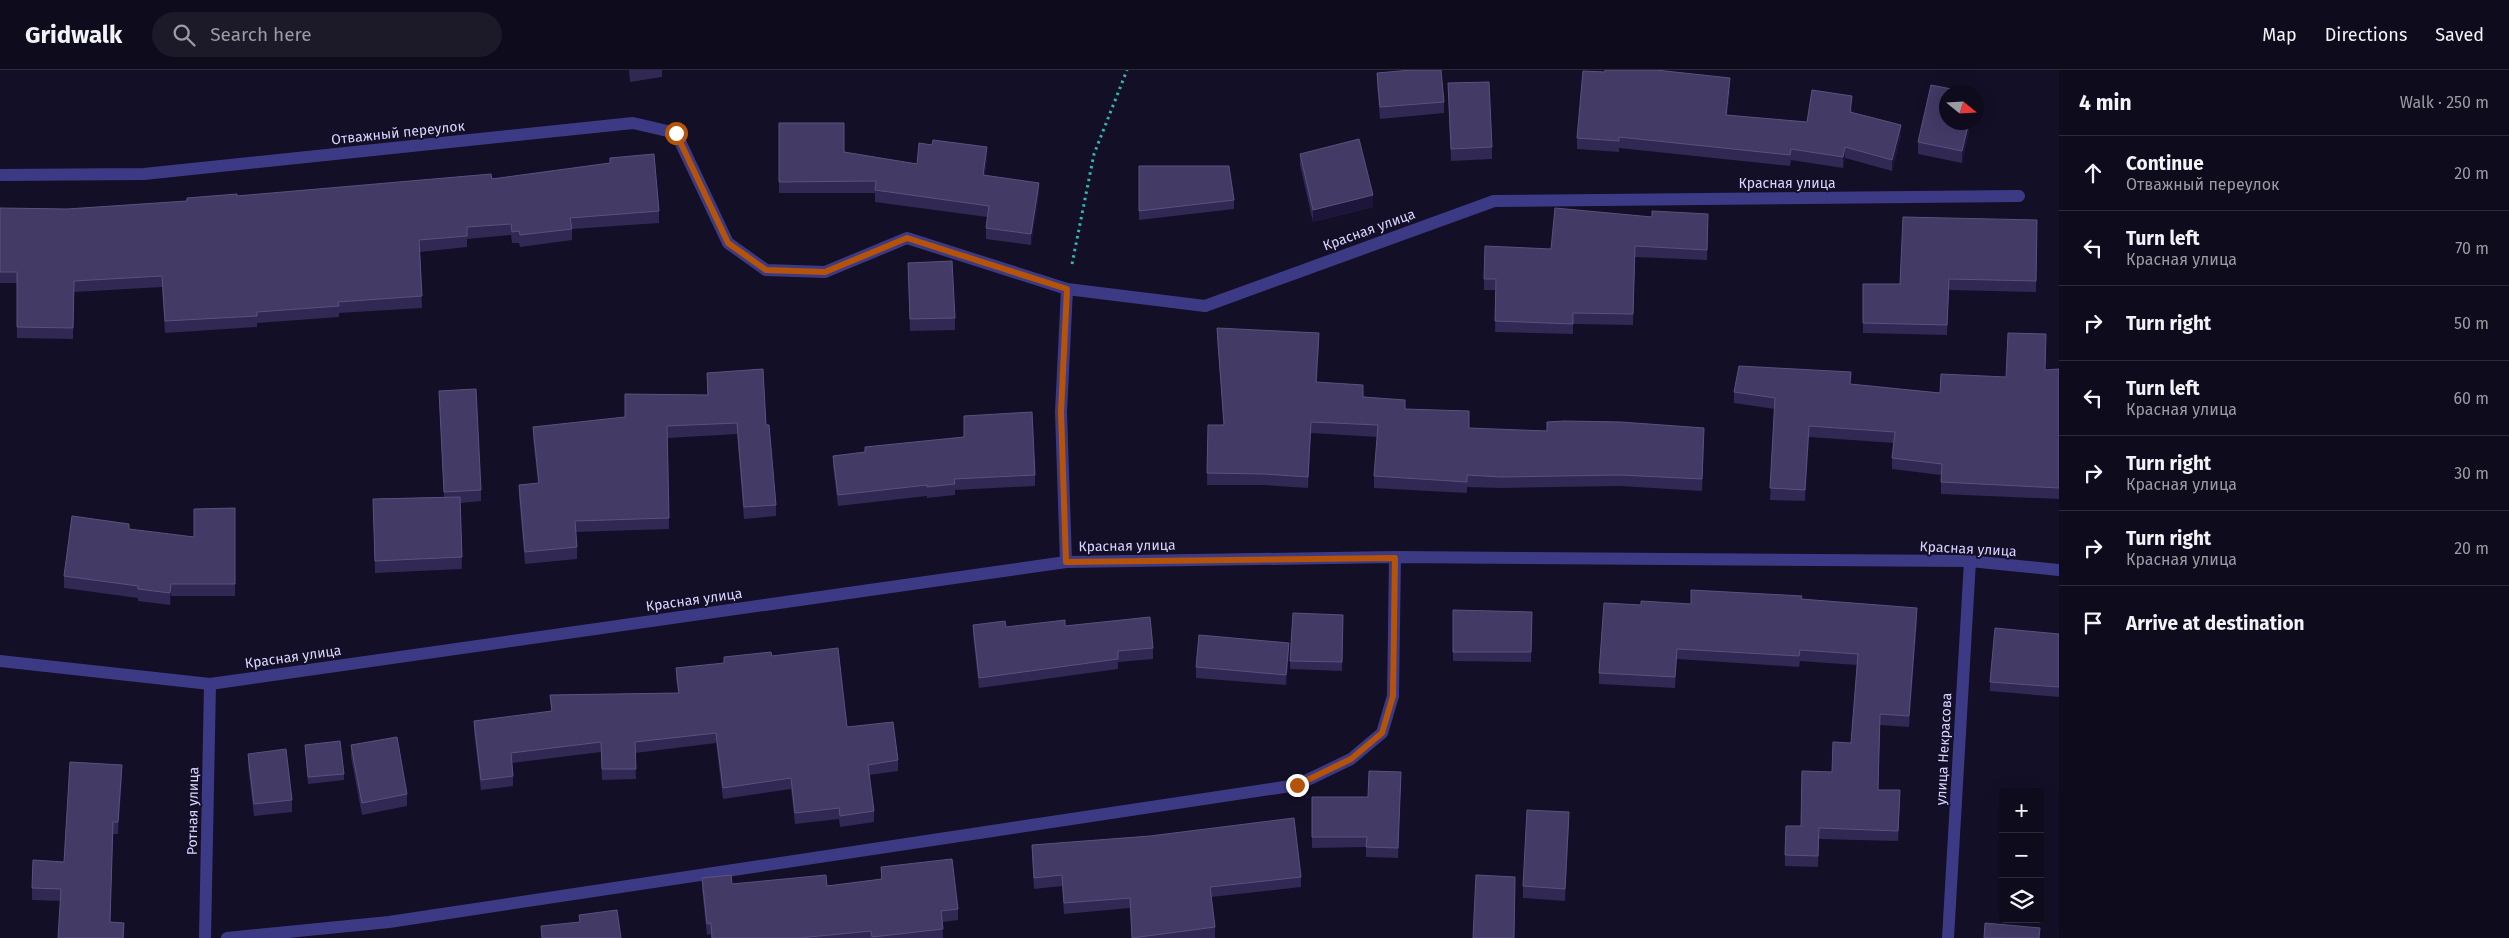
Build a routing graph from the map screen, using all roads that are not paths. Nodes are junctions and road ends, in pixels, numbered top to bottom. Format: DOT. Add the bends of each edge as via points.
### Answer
graph roads {
  1 [pos="0,175"];
  2 [pos="2018,196"];
  3 [pos="728,243"];
  4 [pos="1067,289"];
  5 [pos="1395,558"];
  6 [pos="1970,561"];
  7 [pos="1066,562"];
  8 [pos="2059,570"];
  9 [pos="0,661"];
  10 [pos="210,684"];
  11 [pos="205,938"];
  12 [pos="226,938"];
  13 [pos="1948,938"];
  1 -- 3 [label="street, Отважный переулок" via="144,174 633,123 676,133"];
  2 -- 4 [label="street, Красная улица" via="1494,201 1205,306"];
  3 -- 4 [label="street, Красная улица" via="766,270 825,272 907,238"];
  4 -- 7 [label="street" via="1061,412"];
  5 -- 6 [label="street, Красная улица"];
  5 -- 7 [label="street, Красная улица"];
  5 -- 12 [label="street" via="1393,696 1382,733 1351,759 1297,785 399,921"];
  6 -- 8 [label="street, Красная улица"];
  6 -- 13 [label="street, улица Некрасова"];
  7 -- 10 [label="street, Красная улица"];
  9 -- 10 [label="street, Красная улица"];
  10 -- 11 [label="street, Ротная улица"];
}
